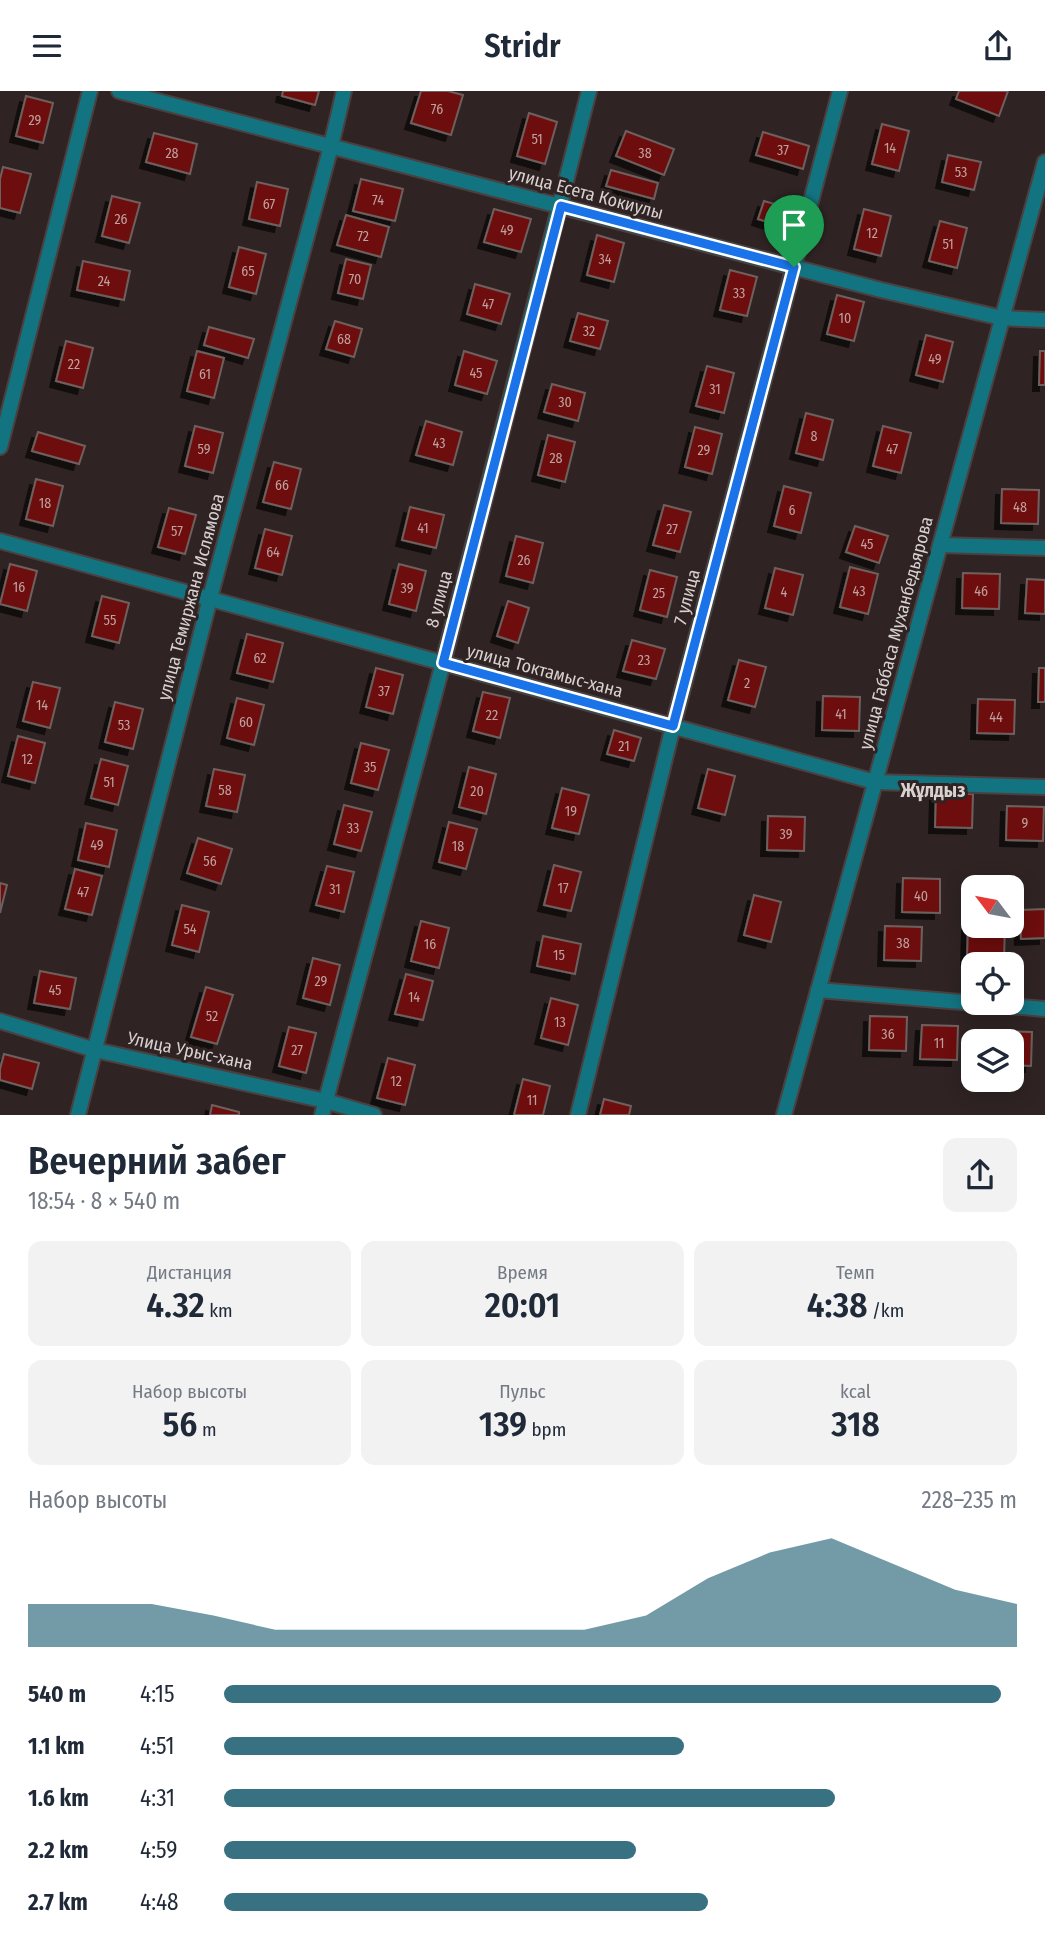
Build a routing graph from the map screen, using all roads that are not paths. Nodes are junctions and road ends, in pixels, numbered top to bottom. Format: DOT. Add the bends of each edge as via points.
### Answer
graph roads {
  1 [pos="90,91"];
  2 [pos="120,91"];
  3 [pos="344,91"];
  4 [pos="589,91"];
  5 [pos="840,91"];
  6 [pos="331,146"];
  7 [pos="1045,162"];
  8 [pos="561,206"];
  9 [pos="794,267"];
  10 [pos="1002,318"];
  11 [pos="1045,320"];
  12 [pos="0,447"];
  13 [pos="0,541"];
  14 [pos="940,544"];
  15 [pos="1045,548"];
  16 [pos="210,599"];
  17 [pos="443,663"];
  18 [pos="673,726"];
  19 [pos="875,782"];
  20 [pos="1045,787"];
  21 [pos="818,990"];
  22 [pos="1045,1009"];
  23 [pos="0,1021"];
  24 [pos="95,1050"];
  25 [pos="324,1108"];
  26 [pos="78,1115"];
  27 [pos="374,1115"];
  28 [pos="578,1115"];
  29 [pos="784,1115"];
  1 -- 12 [label="street"];
  2 -- 6 [label="street, улица Есета Кокиулы"];
  3 -- 6 [label="street, улица Темиржана Ислямова"];
  4 -- 8 [label="street, 8 улица"];
  5 -- 9 [label="street, 7 улица"];
  6 -- 8 [label="street, улица Есета Кокиулы"];
  6 -- 16 [label="street, улица Темиржана Ислямова"];
  7 -- 10 [label="street, улица Габбаса Муханбедьярова"];
  8 -- 9 [label="street, улица Есета Кокиулы"];
  8 -- 17 [label="street, 8 улица"];
  9 -- 10 [label="street, улица Есета Кокиулы"];
  9 -- 18 [label="street, 7 улица"];
  10 -- 11 [label="street, улица Есета Кокиулы"];
  10 -- 14 [label="street, улица Габбаса Муханбедьярова"];
  13 -- 16 [label="street, улица Токтамыс-хана"];
  14 -- 15 [label="street"];
  14 -- 19 [label="street, улица Габбаса Муханбедьярова"];
  16 -- 17 [label="street, улица Токтамыс-хана"];
  16 -- 24 [label="street, улица Темиржана Ислямова"];
  17 -- 18 [label="street, улица Токтамыс-хана"];
  17 -- 25 [label="street, 8 улица"];
  18 -- 19 [label="street, улица Токтамыс-хана"];
  18 -- 28 [label="street, 7 улица"];
  19 -- 20 [label="street, улица Токтамыс-хана"];
  19 -- 21 [label="street, улица Габбаса Муханбедьярова"];
  21 -- 22 [label="street"];
  21 -- 29 [label="street, улица Габбаса Муханбедьярова"];
  23 -- 24 [label="street, Улица Урыс-хана"];
  24 -- 25 [label="street, Улица Урыс-хана"];
  24 -- 26 [label="street, улица Темиржана Ислямова"];
  25 -- 27 [label="street, Улица Урыс-хана"];
}
